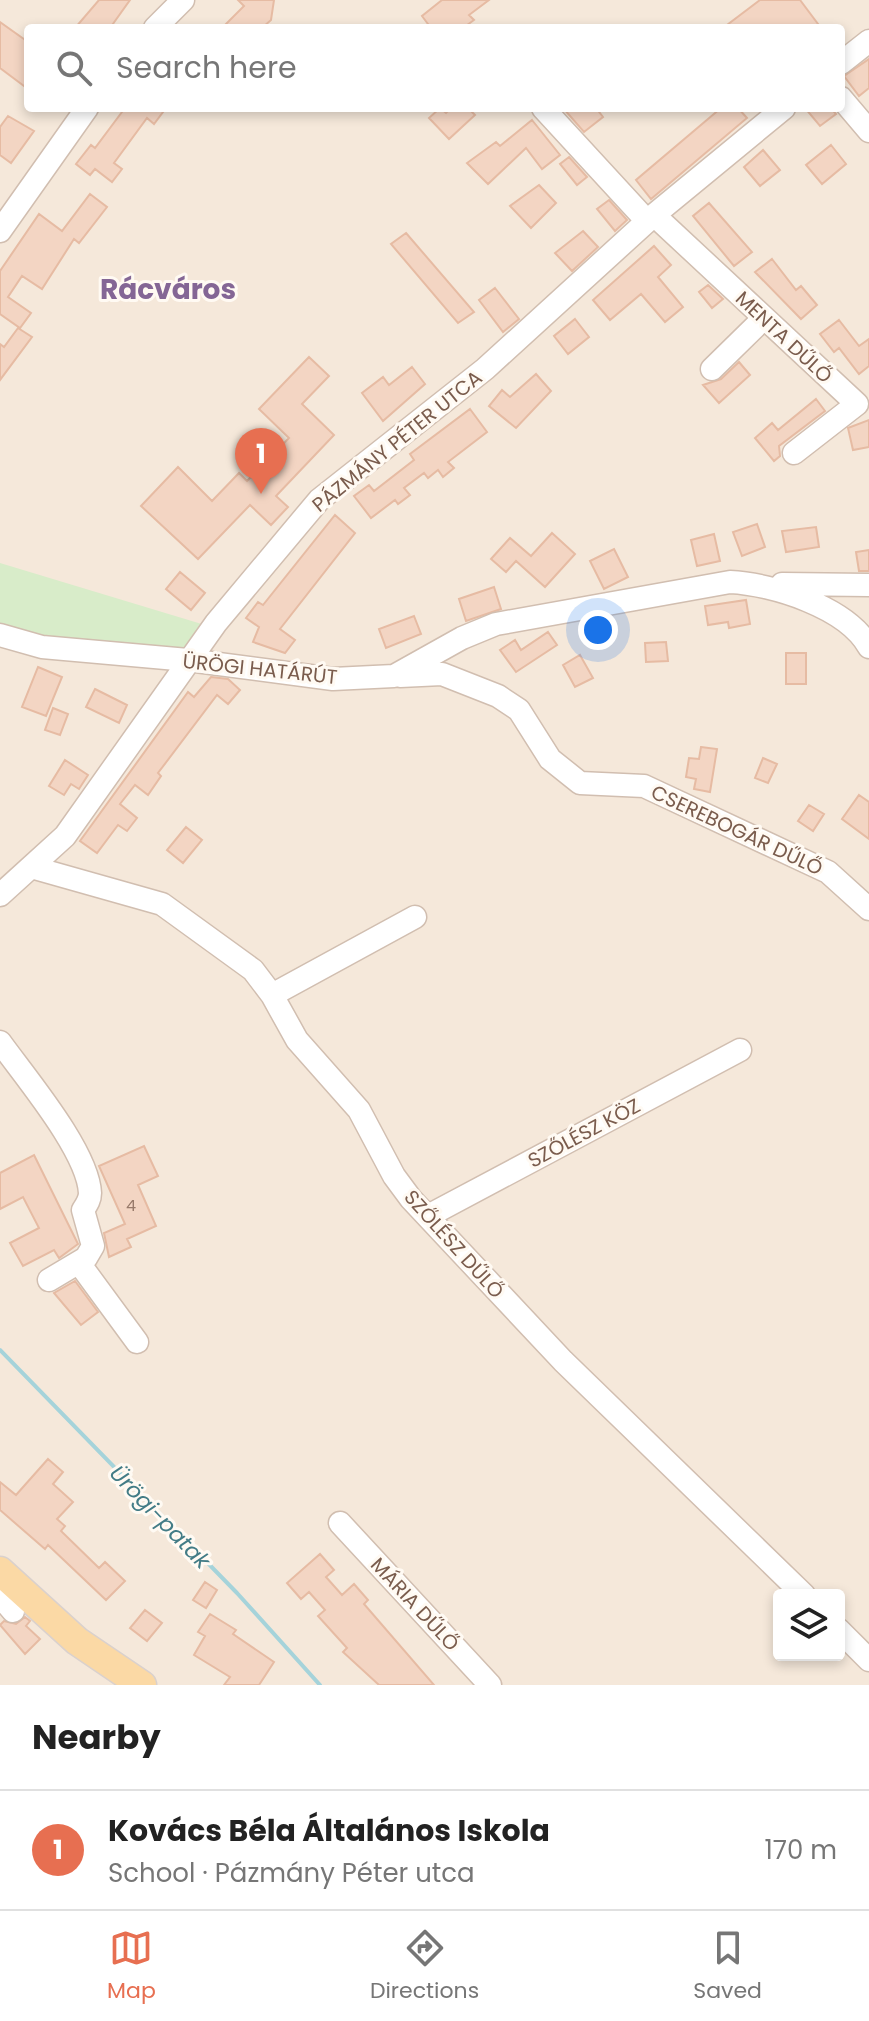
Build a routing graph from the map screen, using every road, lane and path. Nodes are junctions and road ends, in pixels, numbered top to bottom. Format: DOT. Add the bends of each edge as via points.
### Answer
graph roads {
  1 [pos="183,0"];
  2 [pos="159,24"];
  3 [pos="869,41"];
  4 [pos="845,60"];
  5 [pos="845,103"];
  6 [pos="84,112"];
  7 [pos="547,112"];
  8 [pos="779,112"];
  9 [pos="869,131"];
  10 [pos="650,218"];
  11 [pos="0,231"];
  12 [pos="764,318"];
  13 [pos="712,369"];
  14 [pos="794,453"];
  15 [pos="757,583"];
  16 [pos="869,585"];
  17 [pos="0,635"];
  18 [pos="869,647"];
  19 [pos="188,660"];
  20 [pos="394,676"];
  21 [pos="31,867"];
  22 [pos="0,895"];
  23 [pos="869,909"];
  24 [pos="415,917"];
  25 [pos="272,995"];
  26 [pos="0,1042"];
  27 [pos="740,1050"];
  28 [pos="428,1216"];
  29 [pos="79,1263"];
  30 [pos="49,1280"];
  31 [pos="137,1342"];
  32 [pos="340,1523"];
  33 [pos="0,1571"];
  34 [pos="798,1589"];
  35 [pos="845,1636"];
  36 [pos="869,1660"];
  37 [pos="142,1685"];
  38 [pos="490,1685"];
  1 -- 2 [label="street"];
  3 -- 4 [label="street"];
  5 -- 9 [label="street"];
  6 -- 11 [label="street"];
  7 -- 10 [label="street, MENTA DŰLŐ"];
  8 -- 10 [label="street, PÁZMÁNY PÉTER UTCA"];
  10 -- 12 [label="street, MENTA DŰLŐ"];
  10 -- 19 [label="street, PÁZMÁNY PÉTER UTCA" via="485,369 319,500"];
  12 -- 13 [label="street"];
  12 -- 14 [label="street, MENTA DŰLŐ" via="857,404"];
  15 -- 16 [label="street"];
  15 -- 18 [label="street, ÜRÖGI HATÁRÚT" via="800,596 844,622"];
  15 -- 20 [label="street, ÜRÖGI HATÁRÚT" via="730,582 496,624"];
  17 -- 19 [label="street, ÜRÖGI HATÁRÚT" via="42,647"];
  19 -- 20 [label="street, ÜRÖGI HATÁRÚT" via="333,679"];
  19 -- 21 [label="street, PÁZMÁNY PÉTER UTCA" via="65,836"];
  20 -- 23 [label="street, CSEREBOGÁR DŰLŐ" via="442,674 498,696 519,710 550,759 580,783 644,786 828,872"];
  21 -- 22 [label="street, PÁZMÁNY PÉTER UTCA"];
  21 -- 25 [label="street, SZŐLÉSZ DŰLŐ" via="162,904 253,970"];
  24 -- 25 [label="street"];
  25 -- 28 [label="street, SZŐLÉSZ DŰLŐ" via="297,1040 359,1110 394,1176"];
  26 -- 29 [label="street" via="60,1123 89,1184 91,1197 83,1210 93,1246"];
  27 -- 28 [label="street, SZŐLÉSZ KÖZ"];
  28 -- 34 [label="street, SZŐLÉSZ DŰLŐ" via="563,1361"];
  29 -- 30 [label="street"];
  29 -- 31 [label="street"];
  32 -- 38 [label="street, MÁRIA DŰLŐ"];
  33 -- 37 [label="main road" via="77,1641"];
  35 -- 36 [label="street"];
}
